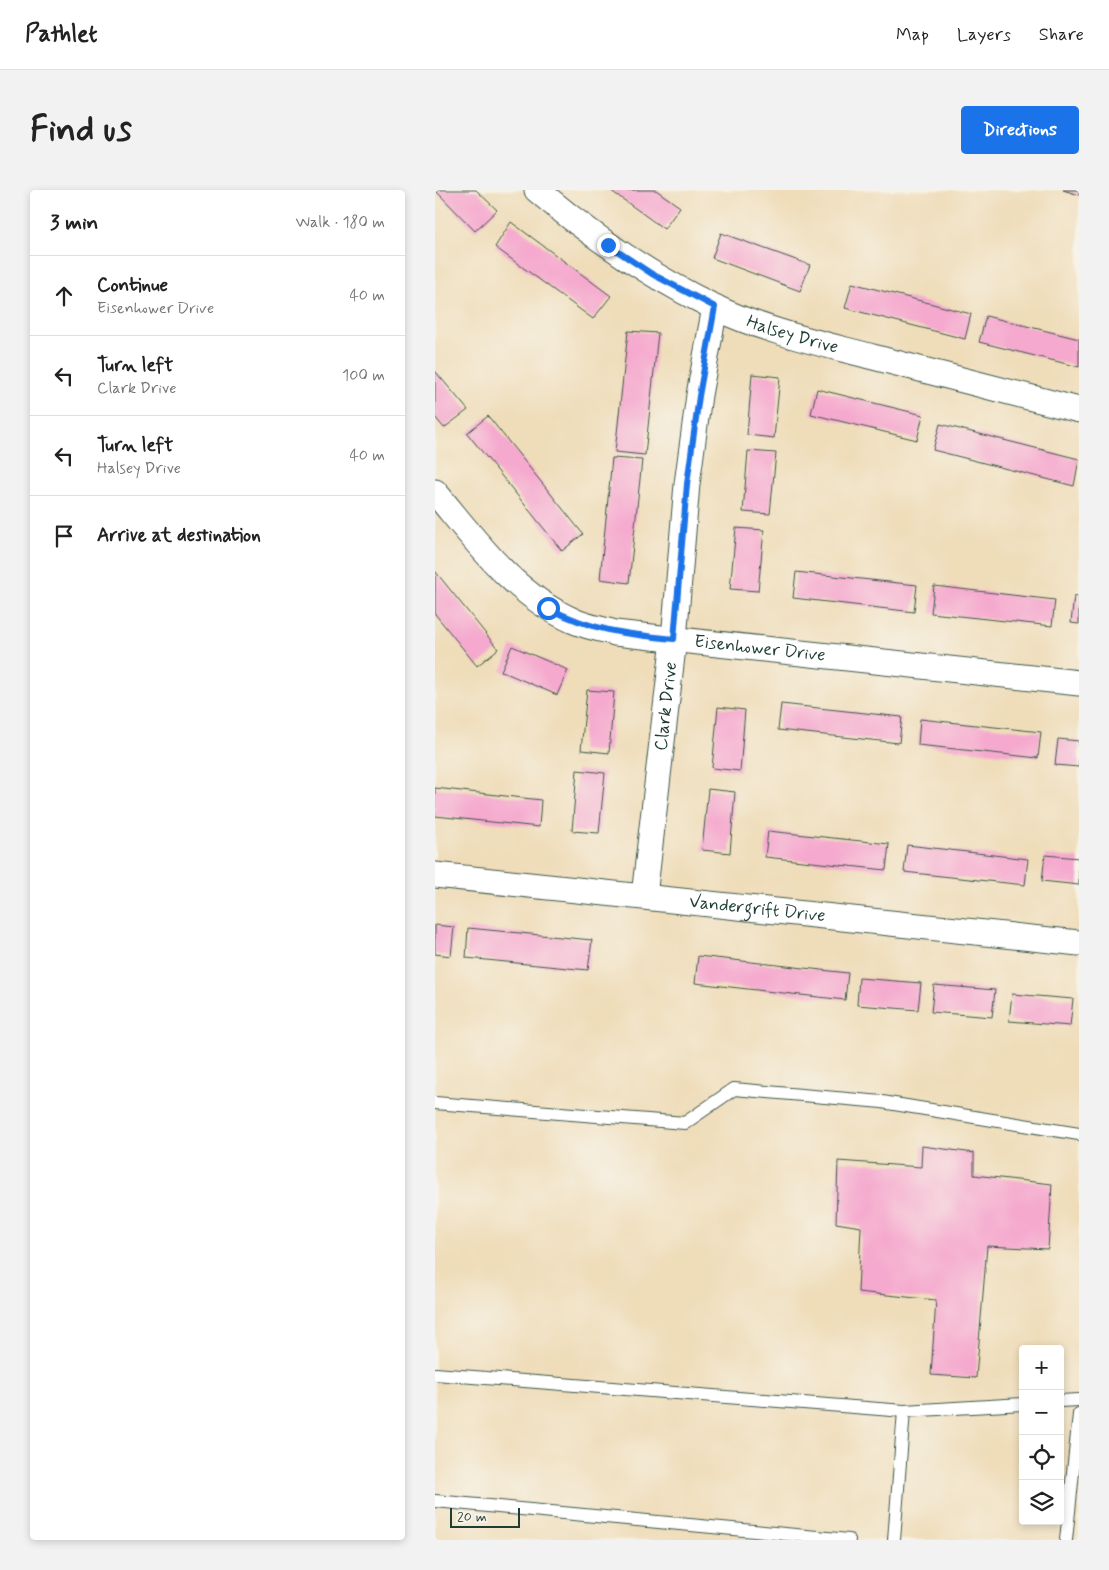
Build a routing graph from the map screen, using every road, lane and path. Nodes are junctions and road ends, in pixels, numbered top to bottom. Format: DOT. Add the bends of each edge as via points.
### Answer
graph roads {
  1 [pos="537,190"];
  2 [pos="715,307"];
  3 [pos="1079,410"];
  4 [pos="435,492"];
  5 [pos="674,639"];
  6 [pos="1079,683"];
  7 [pos="435,876"];
  8 [pos="645,896"];
  9 [pos="1079,943"];
  10 [pos="435,1103"];
  11 [pos="1079,1134"];
  12 [pos="435,1374"];
  13 [pos="1079,1400"];
  14 [pos="1064,1402"];
  15 [pos="1019,1404"];
  16 [pos="904,1411"];
  17 [pos="1079,1414"];
  18 [pos="435,1501"];
  19 [pos="849,1540"];
  20 [pos="895,1540"];
  21 [pos="1066,1540"];
  1 -- 2 [label="street, Halsey Drive" via="608,245"];
  2 -- 3 [label="street, Halsey Drive" via="813,342"];
  2 -- 5 [label="street, Clark Drive" via="687,484"];
  4 -- 5 [label="street, Eisenhower Drive" via="501,570 548,608 576,622 615,633"];
  5 -- 6 [label="street, Eisenhower Drive"];
  5 -- 8 [label="street, Clark Drive"];
  7 -- 8 [label="street, Vandergrift Drive"];
  8 -- 9 [label="street, Vandergrift Drive"];
  10 -- 11 [label="lane" via="685,1123 734,1089 882,1102"];
  12 -- 16 [label="lane"];
  13 -- 14 [label="lane"];
  15 -- 16 [label="lane"];
  16 -- 20 [label="lane"];
  17 -- 21 [label="lane"];
  18 -- 19 [label="lane"];
}
